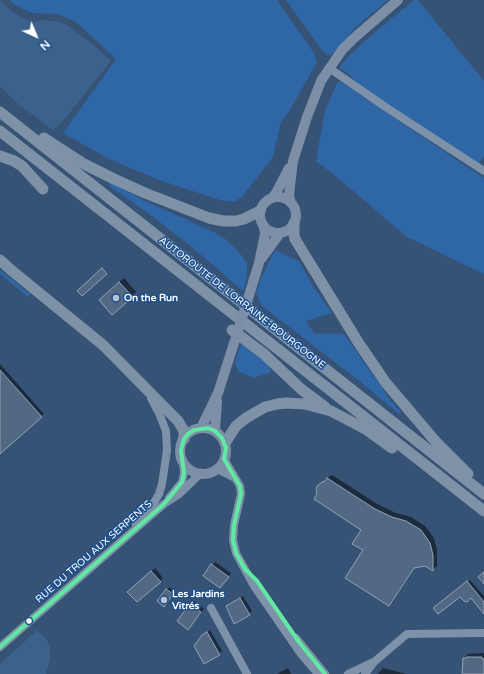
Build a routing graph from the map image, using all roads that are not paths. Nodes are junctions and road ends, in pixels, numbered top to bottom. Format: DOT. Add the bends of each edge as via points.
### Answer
graph roads {
  1 [pos="398,0"];
  2 [pos="329,68"];
  3 [pos="0,112"];
  4 [pos="0,131"];
  5 [pos="25,131"];
  6 [pos="0,156"];
  7 [pos="293,161"];
  8 [pos="484,171"];
  9 [pos="43,188"];
  10 [pos="272,198"];
  11 [pos="291,203"];
  12 [pos="260,211"];
  13 [pos="294,223"];
  14 [pos="264,227"];
  15 [pos="280,233"];
  16 [pos="0,260"];
  17 [pos="259,263"];
  18 [pos="234,333"];
  19 [pos="146,389"];
  20 [pos="218,393"];
  21 [pos="331,411"];
  22 [pos="201,428"];
  23 [pos="215,431"];
  24 [pos="184,439"];
  25 [pos="225,443"];
  26 [pos="224,460"];
  27 [pos="183,462"];
  28 [pos="217,468"];
  29 [pos="429,468"];
  30 [pos="201,473"];
  31 [pos="235,478"];
  32 [pos="484,493"];
  33 [pos="164,504"];
  34 [pos="484,511"];
  35 [pos="127,536"];
  36 [pos="244,569"];
  37 [pos="211,608"];
  38 [pos="484,634"];
  39 [pos="0,647"];
  40 [pos="374,662"];
  41 [pos="247,674"];
  42 [pos="318,674"];
  43 [pos="325,674"];
  44 [pos="348,674"];
  45 [pos="365,674"];
  1 -- 2 [label="main road" via="353,39"];
  2 -- 7 [label="main road" via="315,96"];
  2 -- 8 [label="street"];
  3 -- 5 [label="highway, AUTOROUTE DE LORRAINE-BOURGOGNE"];
  4 -- 29 [label="highway, AUTOROUTE DE LORRAINE-BOURGOGNE"];
  5 -- 12 [label="highway" via="36,133 84,164 145,194 209,218 230,222 244,220"];
  5 -- 32 [label="highway, AUTOROUTE DE LORRAINE-BOURGOGNE"];
  6 -- 9 [label="highway" via="22,166"];
  7 -- 10 [label="main road"];
  7 -- 11 [label="main road" via="289,196"];
  10 -- 11 [label="main road" via="283,198"];
  10 -- 12 [label="main road"];
  11 -- 13 [label="main road" via="296,213"];
  12 -- 14 [label="main road"];
  13 -- 15 [label="main road" via="291,228"];
  13 -- 32 [label="highway" via="295,239 386,383 431,438 476,480"];
  14 -- 15 [label="main road" via="268,231"];
  14 -- 17 [label="main road"];
  15 -- 17 [label="main road"];
  16 -- 19 [label="highway" via="104,345"];
  17 -- 18 [label="main road, bridge"];
  18 -- 20 [label="main road"];
  18 -- 21 [label="highway" via="264,354 302,389"];
  19 -- 24 [label="highway" via="182,426"];
  19 -- 35 [label="street" via="162,420 167,437 167,450 159,494"];
  20 -- 22 [label="main road"];
  20 -- 23 [label="main road"];
  21 -- 25 [label="highway" via="295,403 265,407 236,426"];
  21 -- 29 [label="highway" via="367,430 412,462"];
  22 -- 23 [label="main road"];
  22 -- 24 [label="main road" via="194,430"];
  23 -- 25 [label="main road"];
  24 -- 27 [label="main road" via="181,450"];
  25 -- 26 [label="main road"];
  26 -- 28 [label="main road"];
  26 -- 31 [label="street"];
  27 -- 30 [label="main road" via="191,470"];
  27 -- 33 [label="street, RUE DU TROU AUX SERPENTS" via="182,482"];
  28 -- 30 [label="main road"];
  28 -- 31 [label="street"];
  29 -- 34 [label="highway, AUTOROUTE DE LORRAINE-BOURGOGNE"];
  30 -- 33 [label="street, RUE DU TROU AUX SERPENTS" via="178,495"];
  31 -- 36 [label="street" via="241,494 233,540"];
  33 -- 35 [label="street, RUE DU TROU AUX SERPENTS"];
  35 -- 39 [label="street, RUE DU TROU AUX SERPENTS"];
  36 -- 42 [label="street" via="297,648"];
  36 -- 43 [label="street" via="257,581 299,642"];
  37 -- 41 [label="street"];
  38 -- 40 [label="street" via="407,634"];
  40 -- 44 [label="street"];
  40 -- 45 [label="street"];
}
